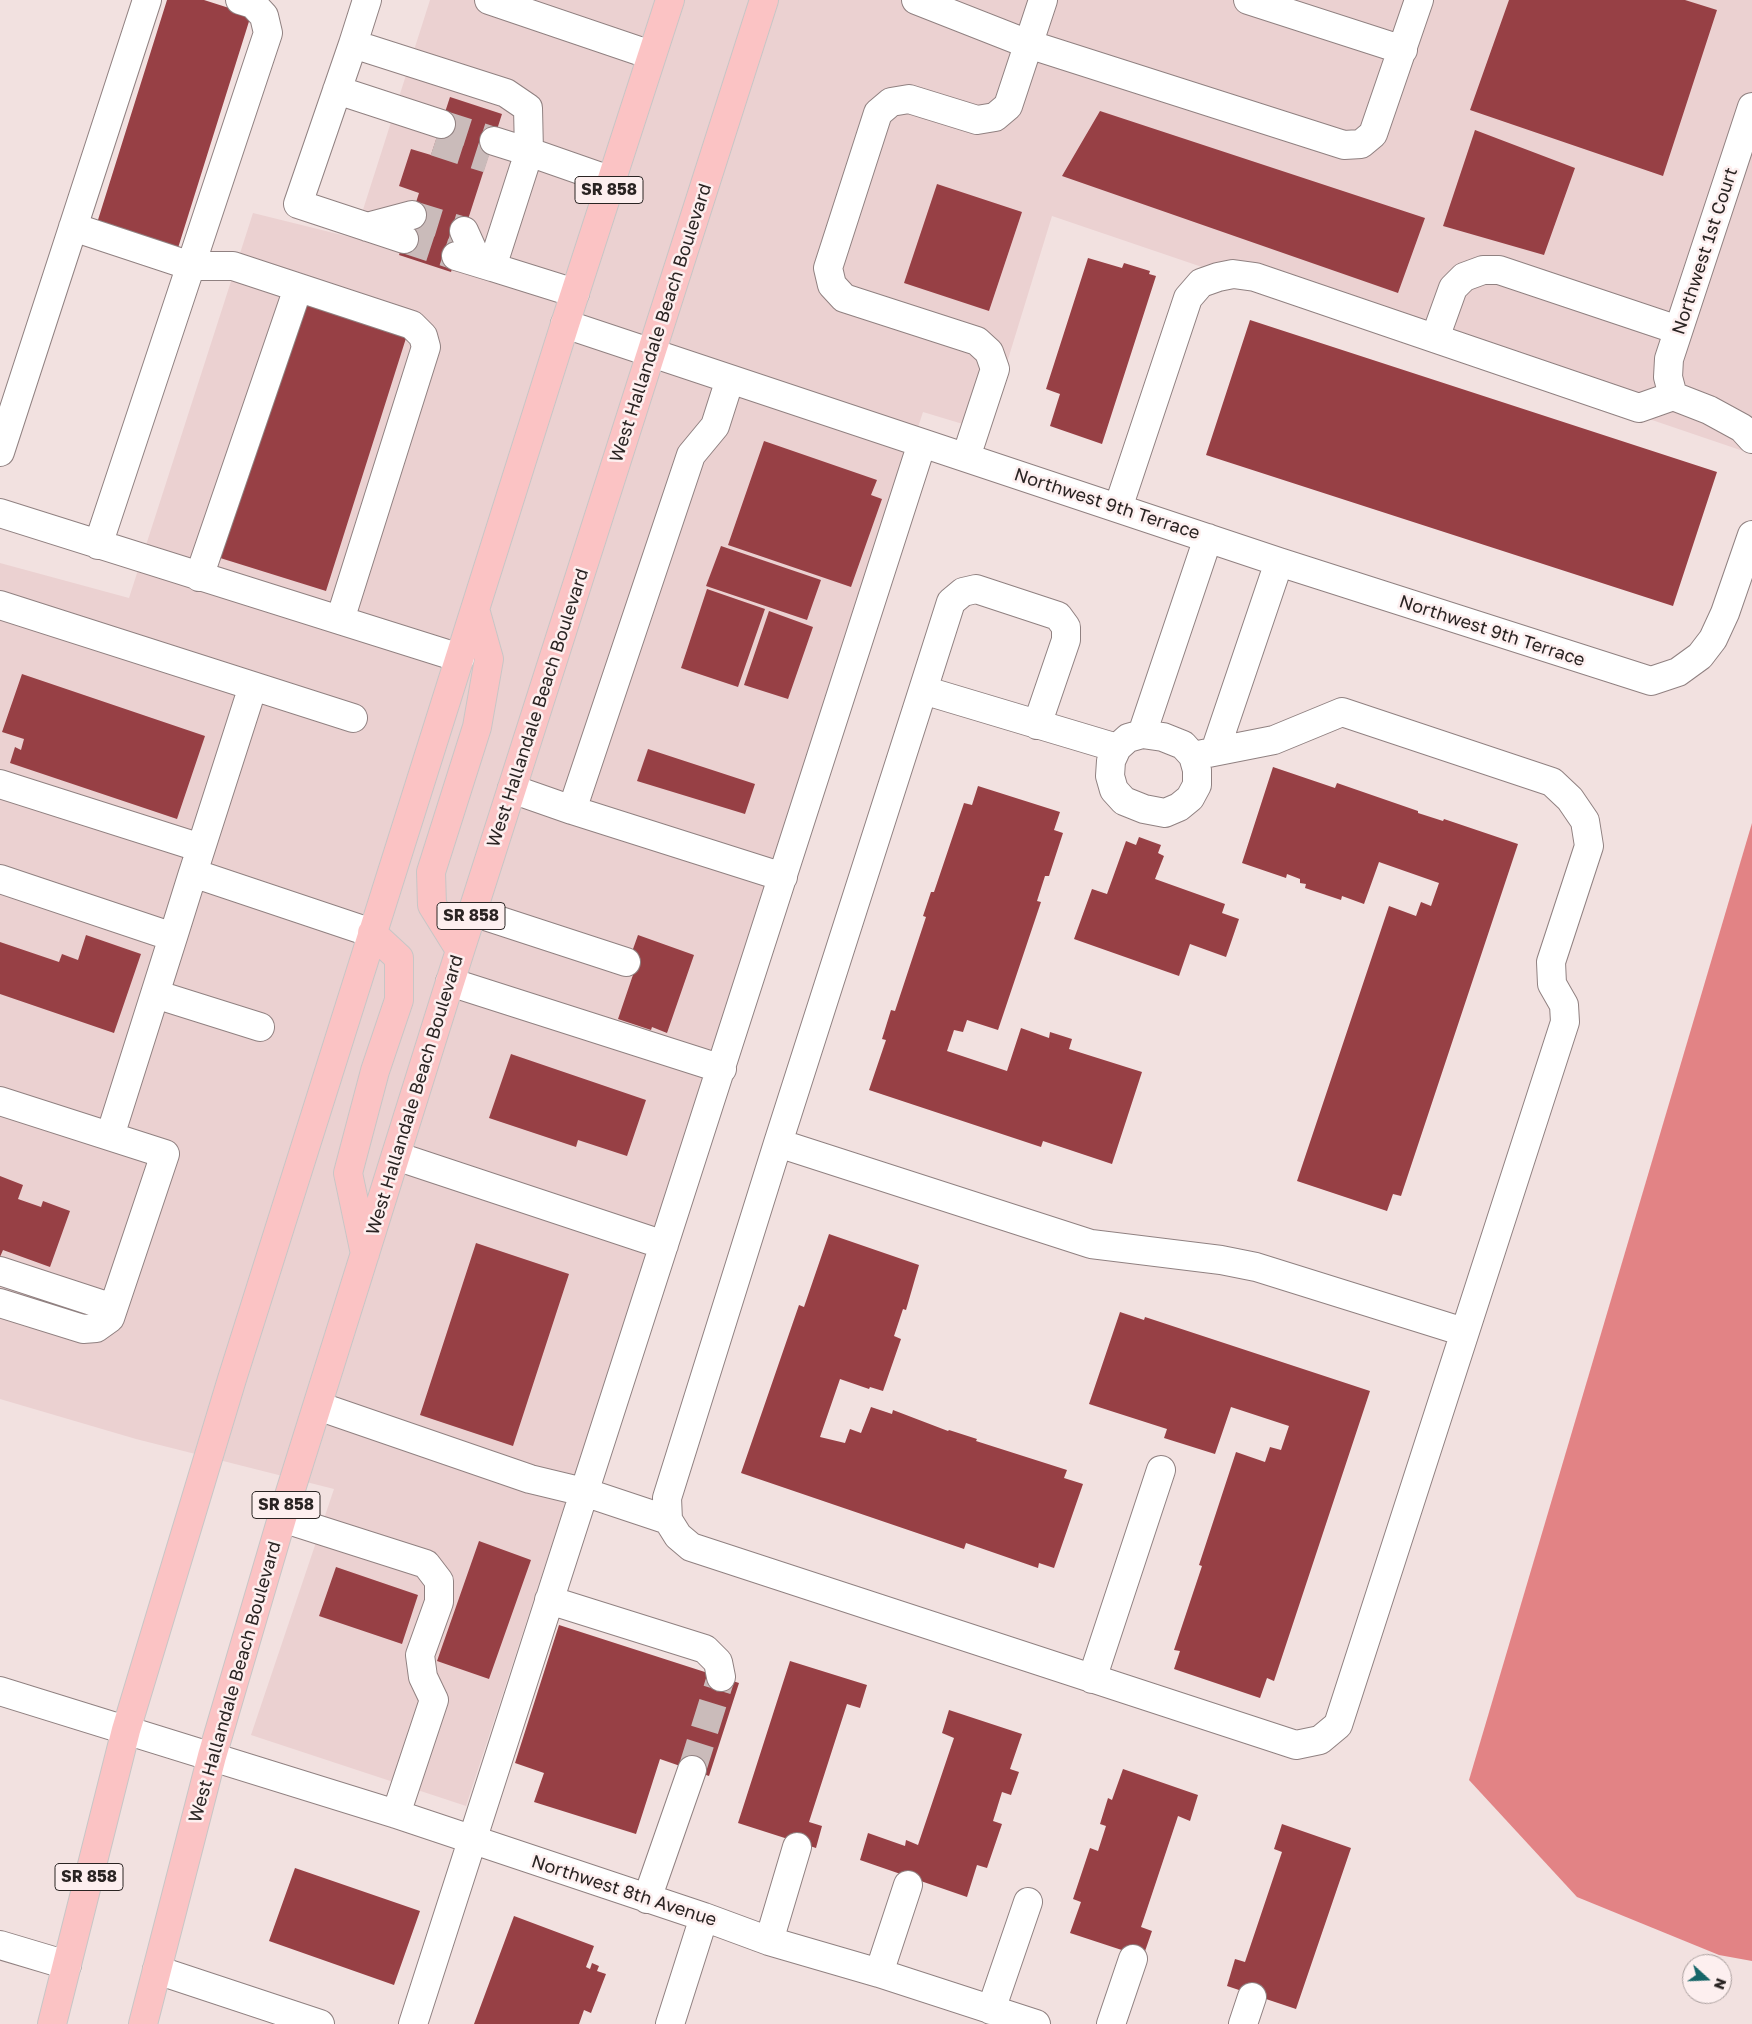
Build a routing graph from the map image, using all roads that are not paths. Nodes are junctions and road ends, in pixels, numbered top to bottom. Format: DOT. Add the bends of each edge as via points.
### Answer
graph roads {
  1 [pos="147,0"];
  2 [pos="240,0"];
  3 [pos="367,0"];
  4 [pos="670,0"];
  5 [pos="764,0"];
  6 [pos="916,0"];
  7 [pos="1043,0"];
  8 [pos="1248,0"];
  9 [pos="1420,0"];
  10 [pos="496,1"];
  11 [pos="353,44"];
  12 [pos="1028,44"];
  13 [pos="1403,50"];
  14 [pos="651,55"];
  15 [pos="337,90"];
  16 [pos="1752,107"];
  17 [pos="438,133"];
  18 [pos="505,150"];
  19 [pos="612,181"];
  20 [pos="73,227"];
  21 [pos="408,227"];
  22 [pos="191,266"];
  23 [pos="298,288"];
  24 [pos="575,293"];
  25 [pos="565,324"];
  26 [pos="1678,330"];
  27 [pos="1435,338"];
  28 [pos="651,354"];
  29 [pos="730,380"];
  30 [pos="1673,396"];
  31 [pos="1752,439"];
  32 [pos="922,443"];
  33 [pos="0,452"];
  34 [pos="966,457"];
  35 [pos="1118,508"];
  36 [pos="0,513"];
  37 [pos="1752,535"];
  38 [pos="1208,538"];
  39 [pos="98,545"];
  40 [pos="1279,562"];
  41 [pos="200,576"];
  42 [pos="0,606"];
  43 [pos="475,608"];
  44 [pos="340,620"];
  45 [pos="460,658"];
  46 [pos="253,686"];
  47 [pos="923,690"];
  48 [pos="354,718"];
  49 [pos="1037,725"];
  50 [pos="1142,734"];
  51 [pos="1117,748"];
  52 [pos="1204,753"];
  53 [pos="0,784"];
  54 [pos="512,790"];
  55 [pos="572,810"];
  56 [pos="197,860"];
  57 [pos="783,877"];
  58 [pos="0,880"];
  59 [pos="473,912"];
  60 [pos="372,933"];
  61 [pos="174,937"];
  62 [pos="460,950"];
  63 [pos="626,962"];
  64 [pos="450,982"];
  65 [pos="155,994"];
  66 [pos="260,1027"];
  67 [pos="722,1069"];
  68 [pos="0,1101"];
  69 [pos="110,1136"];
  70 [pos="778,1143"];
  71 [pos="396,1156"];
  72 [pos="664,1245"];
  73 [pos="365,1255"];
  74 [pos="0,1271"];
  75 [pos="0,1303"];
  76 [pos="112,1313"];
  77 [pos="1464,1332"];
  78 [pos="318,1406"];
  79 [pos="1162,1470"];
  80 [pos="584,1492"];
  81 [pos="282,1518"];
  82 [pos="668,1520"];
  83 [pos="549,1600"];
  84 [pos="721,1677"];
  85 [pos="1092,1678"];
  86 [pos="0,1691"];
  87 [pos="126,1730"];
  88 [pos="212,1756"];
  89 [pos="692,1770"];
  90 [pos="396,1814"];
  91 [pos="471,1841"];
  92 [pos="797,1847"];
  93 [pos="908,1885"];
  94 [pos="647,1899"];
  95 [pos="1028,1902"];
  96 [pos="704,1917"];
  97 [pos="769,1941"];
  98 [pos="0,1945"];
  99 [pos="1133,1959"];
  100 [pos="67,1965"];
  101 [pos="157,1970"];
  102 [pos="879,1973"];
  103 [pos="1252,1997"];
  104 [pos="991,2010"];
  105 [pos="52,2024"];
  106 [pos="143,2024"];
  107 [pos="320,2024"];
  108 [pos="413,2024"];
  109 [pos="670,2024"];
  110 [pos="1036,2024"];
  111 [pos="1112,2024"];
  112 [pos="1243,2024"];
  1 -- 20 [label="street"];
  2 -- 22 [label="street" via="253,4 264,16 268,33"];
  3 -- 11 [label="street"];
  4 -- 14 [label="main road, SR 858"];
  5 -- 28 [label="main road, West Hallandale Beach Boulevard / SR 858"];
  6 -- 12 [label="street"];
  7 -- 12 [label="street"];
  8 -- 13 [label="street"];
  9 -- 13 [label="street"];
  10 -- 14 [label="street"];
  11 -- 15 [label="street"];
  11 -- 18 [label="street" via="506,93 528,108"];
  12 -- 13 [label="street" via="1344,145 1361,144 1373,134"];
  12 -- 34 [label="street" via="1008,106 995,117 976,120 910,99 891,102 878,113 828,268 832,285 844,298 977,341 989,352 995,369"];
  14 -- 19 [label="main road, SR 858"];
  15 -- 17 [label="street" via="404,112"];
  15 -- 21 [label="street" via="298,204 367,227"];
  16 -- 26 [label="street, Northwest 1st Court"];
  18 -- 19 [label="street"];
  18 -- 24 [label="street" via="472,254"];
  19 -- 24 [label="main road, SR 858"];
  20 -- 22 [label="street"];
  20 -- 33 [label="street"];
  22 -- 23 [label="street" via="233,266"];
  22 -- 39 [label="street"];
  23 -- 41 [label="street"];
  23 -- 44 [label="street" via="412,326 423,336 426,348"];
  24 -- 25 [label="main road, SR 858"];
  25 -- 28 [label="street, Northwest 9th Terrace"];
  25 -- 43 [label="main road, SR 858"];
  26 -- 27 [label="street" via="1499,270 1483,270 1464,277 1453,288"];
  26 -- 30 [label="street, Northwest 1st Court" via="1669,359 1668,377"];
  27 -- 30 [label="street" via="1639,408"];
  27 -- 35 [label="street" via="1255,277 1233,274 1201,283 1188,298"];
  28 -- 29 [label="street, Northwest 9th Terrace"];
  28 -- 54 [label="main road, West Hallandale Beach Boulevard / SR 858"];
  29 -- 32 [label="street, Northwest 9th Terrace"];
  29 -- 55 [label="street" via="715,426 691,455"];
  30 -- 31 [label="street" via="1709,410 1742,428"];
  32 -- 34 [label="street, Northwest 9th Terrace"];
  32 -- 57 [label="street"];
  34 -- 35 [label="street, Northwest 9th Terrace"];
  35 -- 38 [label="street, Northwest 9th Terrace"];
  36 -- 39 [label="street"];
  37 -- 40 [label="street, Northwest 9th Terrace" via="1713,639 1700,656 1678,672 1651,681"];
  38 -- 40 [label="street, Northwest 9th Terrace"];
  38 -- 50 [label="street"];
  39 -- 41 [label="street"];
  40 -- 52 [label="street"];
  41 -- 44 [label="street"];
  42 -- 46 [label="street"];
  43 -- 45 [label="main road, SR 858"];
  43 -- 62 [label="main road" via="489,659 477,727 431,872 432,905"];
  44 -- 45 [label="street"];
  45 -- 60 [label="main road, SR 858"];
  46 -- 48 [label="street"];
  46 -- 56 [label="street"];
  47 -- 49 [label="street"];
  47 -- 49 [label="street" via="952,602 963,592 976,589 1058,616 1066,627 1066,640"];
  47 -- 70 [label="street"];
  49 -- 51 [label="street"];
  50 -- 51 [label="street" via="1128,738"];
  50 -- 52 [label="street" via="1164,737"];
  51 -- 52 [label="street" via="1111,761 1110,776 1114,790 1124,801 1144,810 1165,813 1190,798"];
  52 -- 77 [label="street" via="1274,740 1342,712 1552,782 1570,799 1584,821 1589,846 1551,962 1552,984 1564,1005 1565,1022"];
  53 -- 56 [label="street"];
  54 -- 55 [label="street"];
  54 -- 59 [label="main road, West Hallandale Beach Boulevard / SR 858"];
  55 -- 57 [label="street"];
  56 -- 60 [label="street"];
  56 -- 61 [label="street"];
  57 -- 67 [label="street"];
  58 -- 61 [label="street"];
  59 -- 62 [label="main road, West Hallandale Beach Boulevard / SR 858"];
  59 -- 63 [label="street"];
  60 -- 73 [label="main road" via="399,958 399,1000 375,1071 348,1173"];
  60 -- 87 [label="main road, SR 858"];
  61 -- 65 [label="street"];
  62 -- 64 [label="main road, West Hallandale Beach Boulevard / SR 858"];
  64 -- 67 [label="street"];
  64 -- 71 [label="main road, West Hallandale Beach Boulevard / SR 858"];
  65 -- 66 [label="street"];
  65 -- 69 [label="street"];
  67 -- 72 [label="street"];
  68 -- 69 [label="street"];
  69 -- 76 [label="street" via="165,1154"];
  70 -- 77 [label="street" via="1091,1244 1256,1267"];
  70 -- 82 [label="street" via="666,1498"];
  71 -- 72 [label="street"];
  71 -- 73 [label="main road, West Hallandale Beach Boulevard / SR 858"];
  72 -- 80 [label="street"];
  73 -- 78 [label="main road, West Hallandale Beach Boulevard / SR 858"];
  74 -- 76 [label="street"];
  75 -- 76 [label="street" via="83,1329 96,1328"];
  77 -- 85 [label="street" via="1338,1725 1320,1740 1296,1745"];
  78 -- 80 [label="street" via="530,1479"];
  78 -- 81 [label="main road, West Hallandale Beach Boulevard / SR 858"];
  79 -- 85 [label="street"];
  80 -- 82 [label="street"];
  80 -- 83 [label="street"];
  81 -- 88 [label="main road, West Hallandale Beach Boulevard / SR 858"];
  81 -- 90 [label="street" via="426,1564 439,1581 439,1602 420,1655 423,1677 434,1700"];
  82 -- 85 [label="street" via="690,1547"];
  83 -- 84 [label="street" via="705,1649 718,1662"];
  83 -- 91 [label="street"];
  86 -- 87 [label="street, Northwest 8th Avenue"];
  87 -- 88 [label="street, Northwest 8th Avenue"];
  87 -- 100 [label="main road, SR 858"];
  88 -- 90 [label="street, Northwest 8th Avenue"];
  88 -- 101 [label="main road, West Hallandale Beach Boulevard / SR 858"];
  89 -- 94 [label="street"];
  90 -- 91 [label="street, Northwest 8th Avenue"];
  91 -- 94 [label="street, Northwest 8th Avenue"];
  91 -- 108 [label="street"];
  92 -- 97 [label="street"];
  93 -- 102 [label="street"];
  94 -- 96 [label="street, Northwest 8th Avenue"];
  95 -- 104 [label="street"];
  96 -- 97 [label="street, Northwest 8th Avenue"];
  96 -- 109 [label="street"];
  97 -- 102 [label="street, Northwest 8th Avenue"];
  98 -- 100 [label="street"];
  99 -- 111 [label="street"];
  100 -- 105 [label="main road, SR 858"];
  101 -- 106 [label="main road, West Hallandale Beach Boulevard / SR 858"];
  101 -- 107 [label="street"];
  102 -- 104 [label="street, Northwest 8th Avenue"];
  103 -- 112 [label="street"];
  104 -- 110 [label="street, Northwest 8th Avenue"];
}
